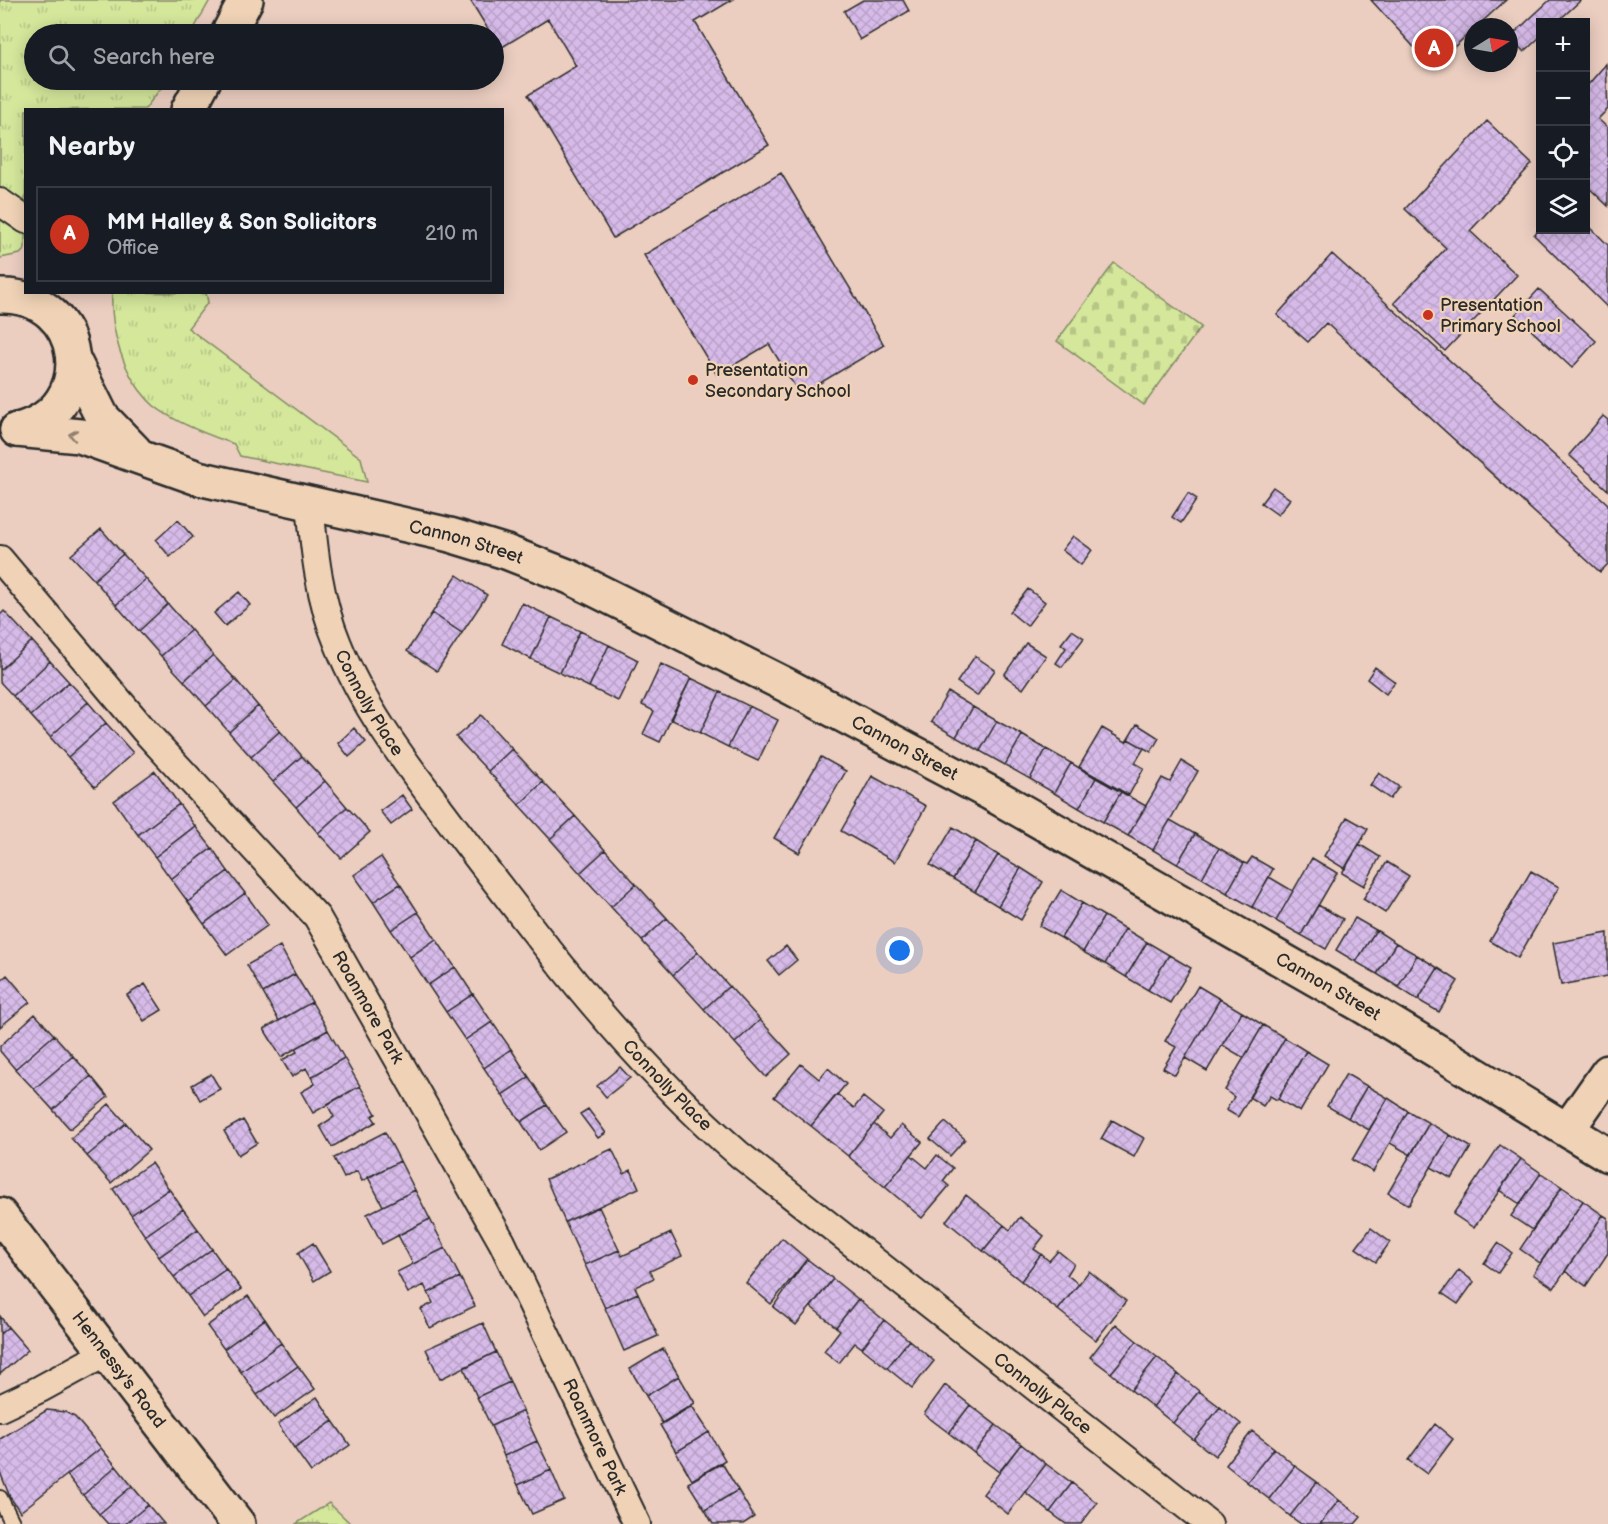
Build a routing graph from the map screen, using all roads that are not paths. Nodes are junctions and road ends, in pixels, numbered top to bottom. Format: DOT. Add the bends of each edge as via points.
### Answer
graph roads {
  1 [pos="246,0"];
  2 [pos="233,24"];
  3 [pos="199,90"];
  4 [pos="189,108"];
  5 [pos="0,202"];
  6 [pos="24,219"];
  7 [pos="24,292"];
  8 [pos="66,294"];
  9 [pos="0,296"];
  10 [pos="69,345"];
  11 [pos="8,430"];
  12 [pos="148,461"];
  13 [pos="310,502"];
  14 [pos="0,559"];
  15 [pos="1608,1072"];
  16 [pos="1568,1129"];
  17 [pos="1608,1155"];
  18 [pos="0,1215"];
  19 [pos="106,1353"];
  20 [pos="0,1408"];
  21 [pos="0,1498"];
  22 [pos="13,1524"];
  23 [pos="238,1524"];
  24 [pos="637,1524"];
  25 [pos="1209,1524"];
  1 -- 2 [label="main road"];
  3 -- 4 [label="main road"];
  5 -- 6 [label="street"];
  7 -- 9 [label="main road"];
  8 -- 10 [label="main road"];
  9 -- 10 [label="main road, Cannon Street" via="37,303 49,311"];
  10 -- 11 [label="main road" via="69,387 54,411 31,427"];
  10 -- 12 [label="main road, Cannon Street" via="102,417 125,444"];
  12 -- 11 [label="main road, Cannon Street, one-way" via="80,436"];
  12 -- 13 [label="main road, Cannon Street" via="198,478"];
  13 -- 16 [label="main road, Cannon Street" via="429,529 506,552 570,577 678,630 891,740 1113,862"];
  13 -- 25 [label="street, Connolly Place" via="317,568 329,622 370,708 490,874 648,1069 782,1190"];
  14 -- 24 [label="street, Roanmore Park" via="144,730 317,917 502,1242"];
  15 -- 16 [label="main road"];
  16 -- 17 [label="main road, Cannon Street"];
  18 -- 19 [label="main road, Hennessy's Road"];
  19 -- 20 [label="street"];
  19 -- 23 [label="main road, Hennessy's Road"];
  21 -- 22 [label="lane"];
}
